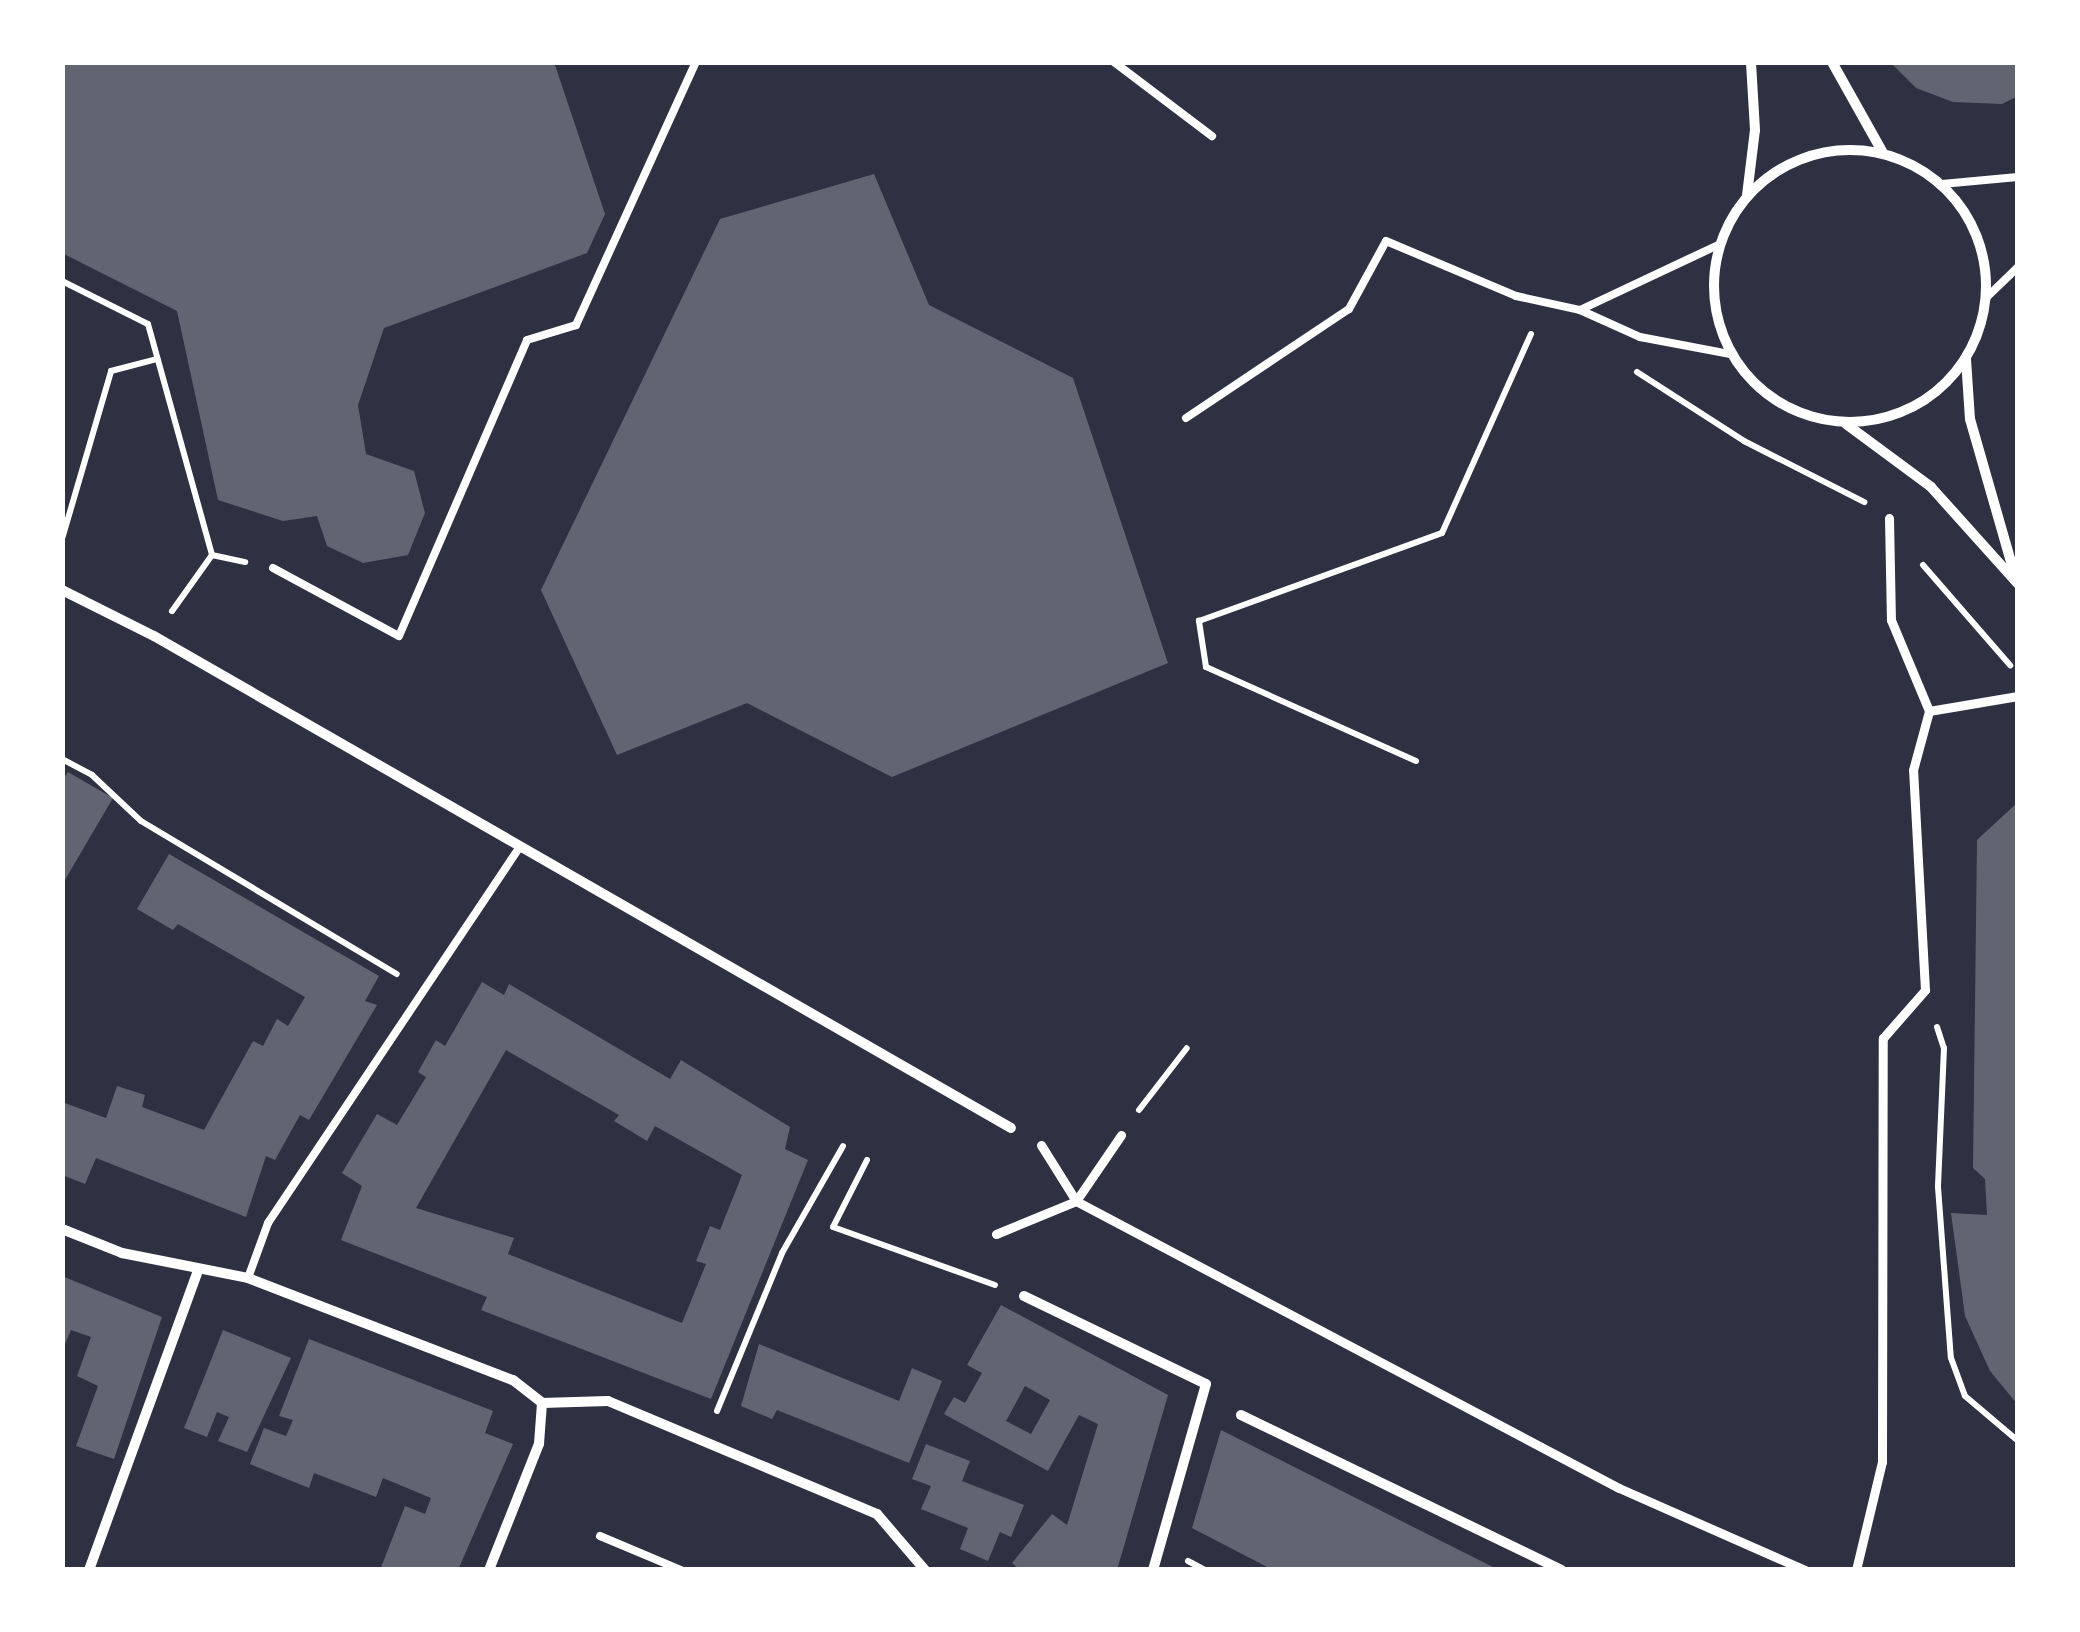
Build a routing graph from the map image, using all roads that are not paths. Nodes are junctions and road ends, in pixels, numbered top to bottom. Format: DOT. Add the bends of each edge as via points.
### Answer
graph roads {
  1 [pos="696,62"];
  2 [pos="1114,62"];
  3 [pos="1751,62"];
  4 [pos="1832,62"];
  5 [pos="1212,136"];
  6 [pos="1884,153"];
  7 [pos="2018,177"];
  8 [pos="1942,184"];
  9 [pos="1747,196"];
  10 [pos="1720,244"];
  11 [pos="2018,267"];
  12 [pos="1987,297"];
  13 [pos="1580,310"];
  14 [pos="1730,354"];
  15 [pos="1966,358"];
  16 [pos="1186,418"];
  17 [pos="1846,424"];
  18 [pos="1889,518"];
  19 [pos="274,568"];
  20 [pos="2017,582"];
  21 [pos="62,590"];
  22 [pos="2018,696"];
  23 [pos="1929,712"];
  24 [pos="518,850"];
  25 [pos="1011,1128"];
  26 [pos="1121,1135"];
  27 [pos="1041,1145"];
  28 [pos="1076,1201"];
  29 [pos="62,1229"];
  30 [pos="996,1234"];
  31 [pos="198,1270"];
  32 [pos="248,1278"];
  33 [pos="1024,1296"];
  34 [pos="542,1403"];
  35 [pos="1242,1415"];
  36 [pos="600,1536"];
  37 [pos="89,1570"];
  38 [pos="489,1570"];
  39 [pos="681,1570"];
  40 [pos="925,1570"];
  41 [pos="1153,1570"];
  42 [pos="1561,1570"];
  43 [pos="1804,1570"];
  44 [pos="1856,1570"];
  1 -- 19 [label="lane" via="576,325 526,340 400,636"];
  2 -- 5 [label="lane"];
  3 -- 9 [label="street" via="1755,130"];
  4 -- 6 [label="street"];
  6 -- 8 [label="street"];
  6 -- 9 [label="street" via="1846,149 1809,155 1775,171"];
  7 -- 8 [label="lane"];
  8 -- 12 [label="street" via="1968,216 1984,255"];
  9 -- 10 [label="street"];
  10 -- 13 [label="lane"];
  10 -- 14 [label="street" via="1713,280 1716,318"];
  11 -- 12 [label="lane"];
  12 -- 15 [label="street"];
  13 -- 14 [label="lane" via="1640,337"];
  13 -- 16 [label="lane" via="1516,296 1386,241 1349,309"];
  14 -- 17 [label="street" via="1760,390 1800,414"];
  15 -- 17 [label="street" via="1915,407"];
  15 -- 20 [label="street" via="1970,419"];
  17 -- 20 [label="street" via="1931,487"];
  18 -- 23 [label="street" via="1890,620"];
  21 -- 24 [label="street" via="154,636"];
  22 -- 23 [label="street"];
  23 -- 44 [label="street" via="1912,770 1925,990 1883,1038 1882,1462"];
  24 -- 25 [label="street"];
  24 -- 32 [label="lane" via="268,1223"];
  26 -- 28 [label="street"];
  27 -- 28 [label="street"];
  28 -- 30 [label="street"];
  28 -- 43 [label="street" via="1619,1488"];
  29 -- 31 [label="street"];
  31 -- 32 [label="street"];
  31 -- 37 [label="street"];
  32 -- 34 [label="street" via="514,1380"];
  33 -- 41 [label="street" via="1206,1384"];
  34 -- 38 [label="street" via="539,1444"];
  34 -- 40 [label="street" via="608,1401 877,1514"];
  35 -- 42 [label="street"];
  36 -- 39 [label="lane"];
}
